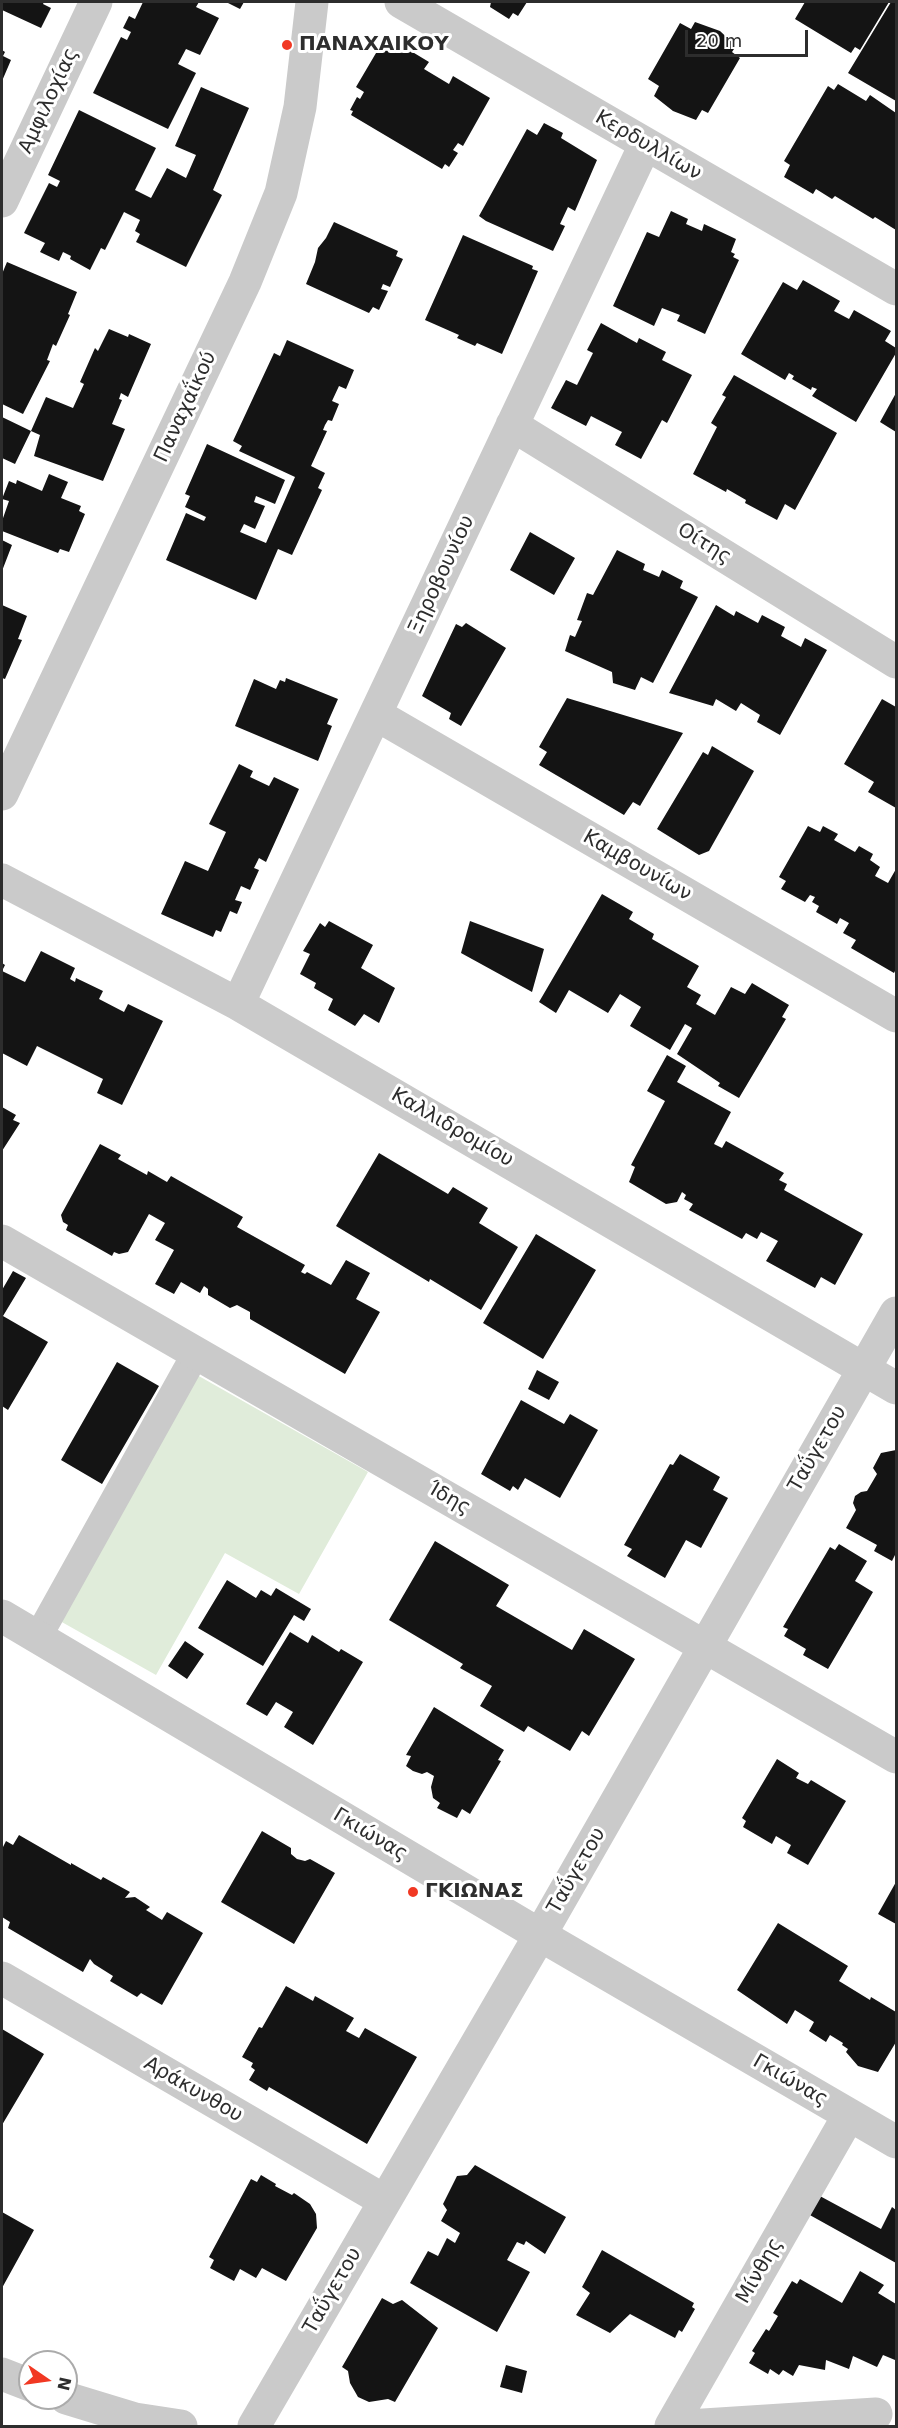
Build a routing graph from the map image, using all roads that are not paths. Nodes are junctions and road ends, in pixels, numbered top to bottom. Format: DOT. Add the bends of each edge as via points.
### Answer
graph roads {
  1 [pos="96,2"];
  2 [pos="312,2"];
  3 [pos="401,2"];
  4 [pos="645,145"];
  5 [pos="2,201"];
  6 [pos="897,289"];
  7 [pos="512,425"];
  8 [pos="897,662"];
  9 [pos="377,715"];
  10 [pos="2,794"];
  11 [pos="2,880"];
  12 [pos="238,1004"];
  13 [pos="897,1016"];
  14 [pos="2,1241"];
  15 [pos="897,1313"];
  16 [pos="196,1353"];
  17 [pos="864,1369"];
  18 [pos="897,1388"];
  19 [pos="2,1616"];
  20 [pos="38,1637"];
  21 [pos="705,1646"];
  22 [pos="897,1758"];
  23 [pos="540,1935"];
  24 [pos="2,1978"];
  25 [pos="849,2115"];
  26 [pos="897,2142"];
  27 [pos="385,2201"];
  28 [pos="2,2374"];
  29 [pos="18,2380"];
  30 [pos="78,2402"];
  31 [pos="876,2414"];
  32 [pos="181,2427"];
  33 [pos="254,2427"];
  34 [pos="671,2427"];
  35 [pos="688,2427"];
  1 -- 5 [label="street, Αμφιλοχίας"];
  2 -- 10 [label="street, Παναχαΐκού" via="300,107 281,193 245,282"];
  3 -- 4 [label="street, Κερδυλλίων"];
  4 -- 6 [label="street, Κερδυλλίων"];
  4 -- 7 [label="street, Ξηροβουνίου"];
  7 -- 8 [label="street, Οίτης"];
  7 -- 9 [label="street, Ξηροβουνίου"];
  9 -- 12 [label="street, Ξηροβουνίου"];
  9 -- 13 [label="street, Καμβουνίων"];
  11 -- 12 [label="street, Καλλιδρομίου"];
  12 -- 17 [label="street, Καλλιδρομίου"];
  14 -- 16 [label="street, Ίδης"];
  15 -- 17 [label="street, Ταΰγετου"];
  16 -- 20 [label="street"];
  16 -- 21 [label="street, Ίδης"];
  17 -- 18 [label="street, Καλλιδρομίου"];
  17 -- 21 [label="street, Ταΰγετου"];
  19 -- 20 [label="street, Γκιώνας"];
  20 -- 23 [label="street, Γκιώνας"];
  21 -- 22 [label="street, Ίδης"];
  21 -- 23 [label="street, Ταΰγετου"];
  23 -- 25 [label="street, Γκιώνας"];
  23 -- 27 [label="street, Ταΰγετου"];
  24 -- 27 [label="street, Αράκυνθου"];
  25 -- 26 [label="street, Γκιώνας"];
  25 -- 34 [label="street, Μίνθης"];
  27 -- 33 [label="street, Ταΰγετου"];
  28 -- 29 [label="street"];
  30 -- 32 [label="street" via="135,2419"];
  31 -- 35 [label="street"];
}
